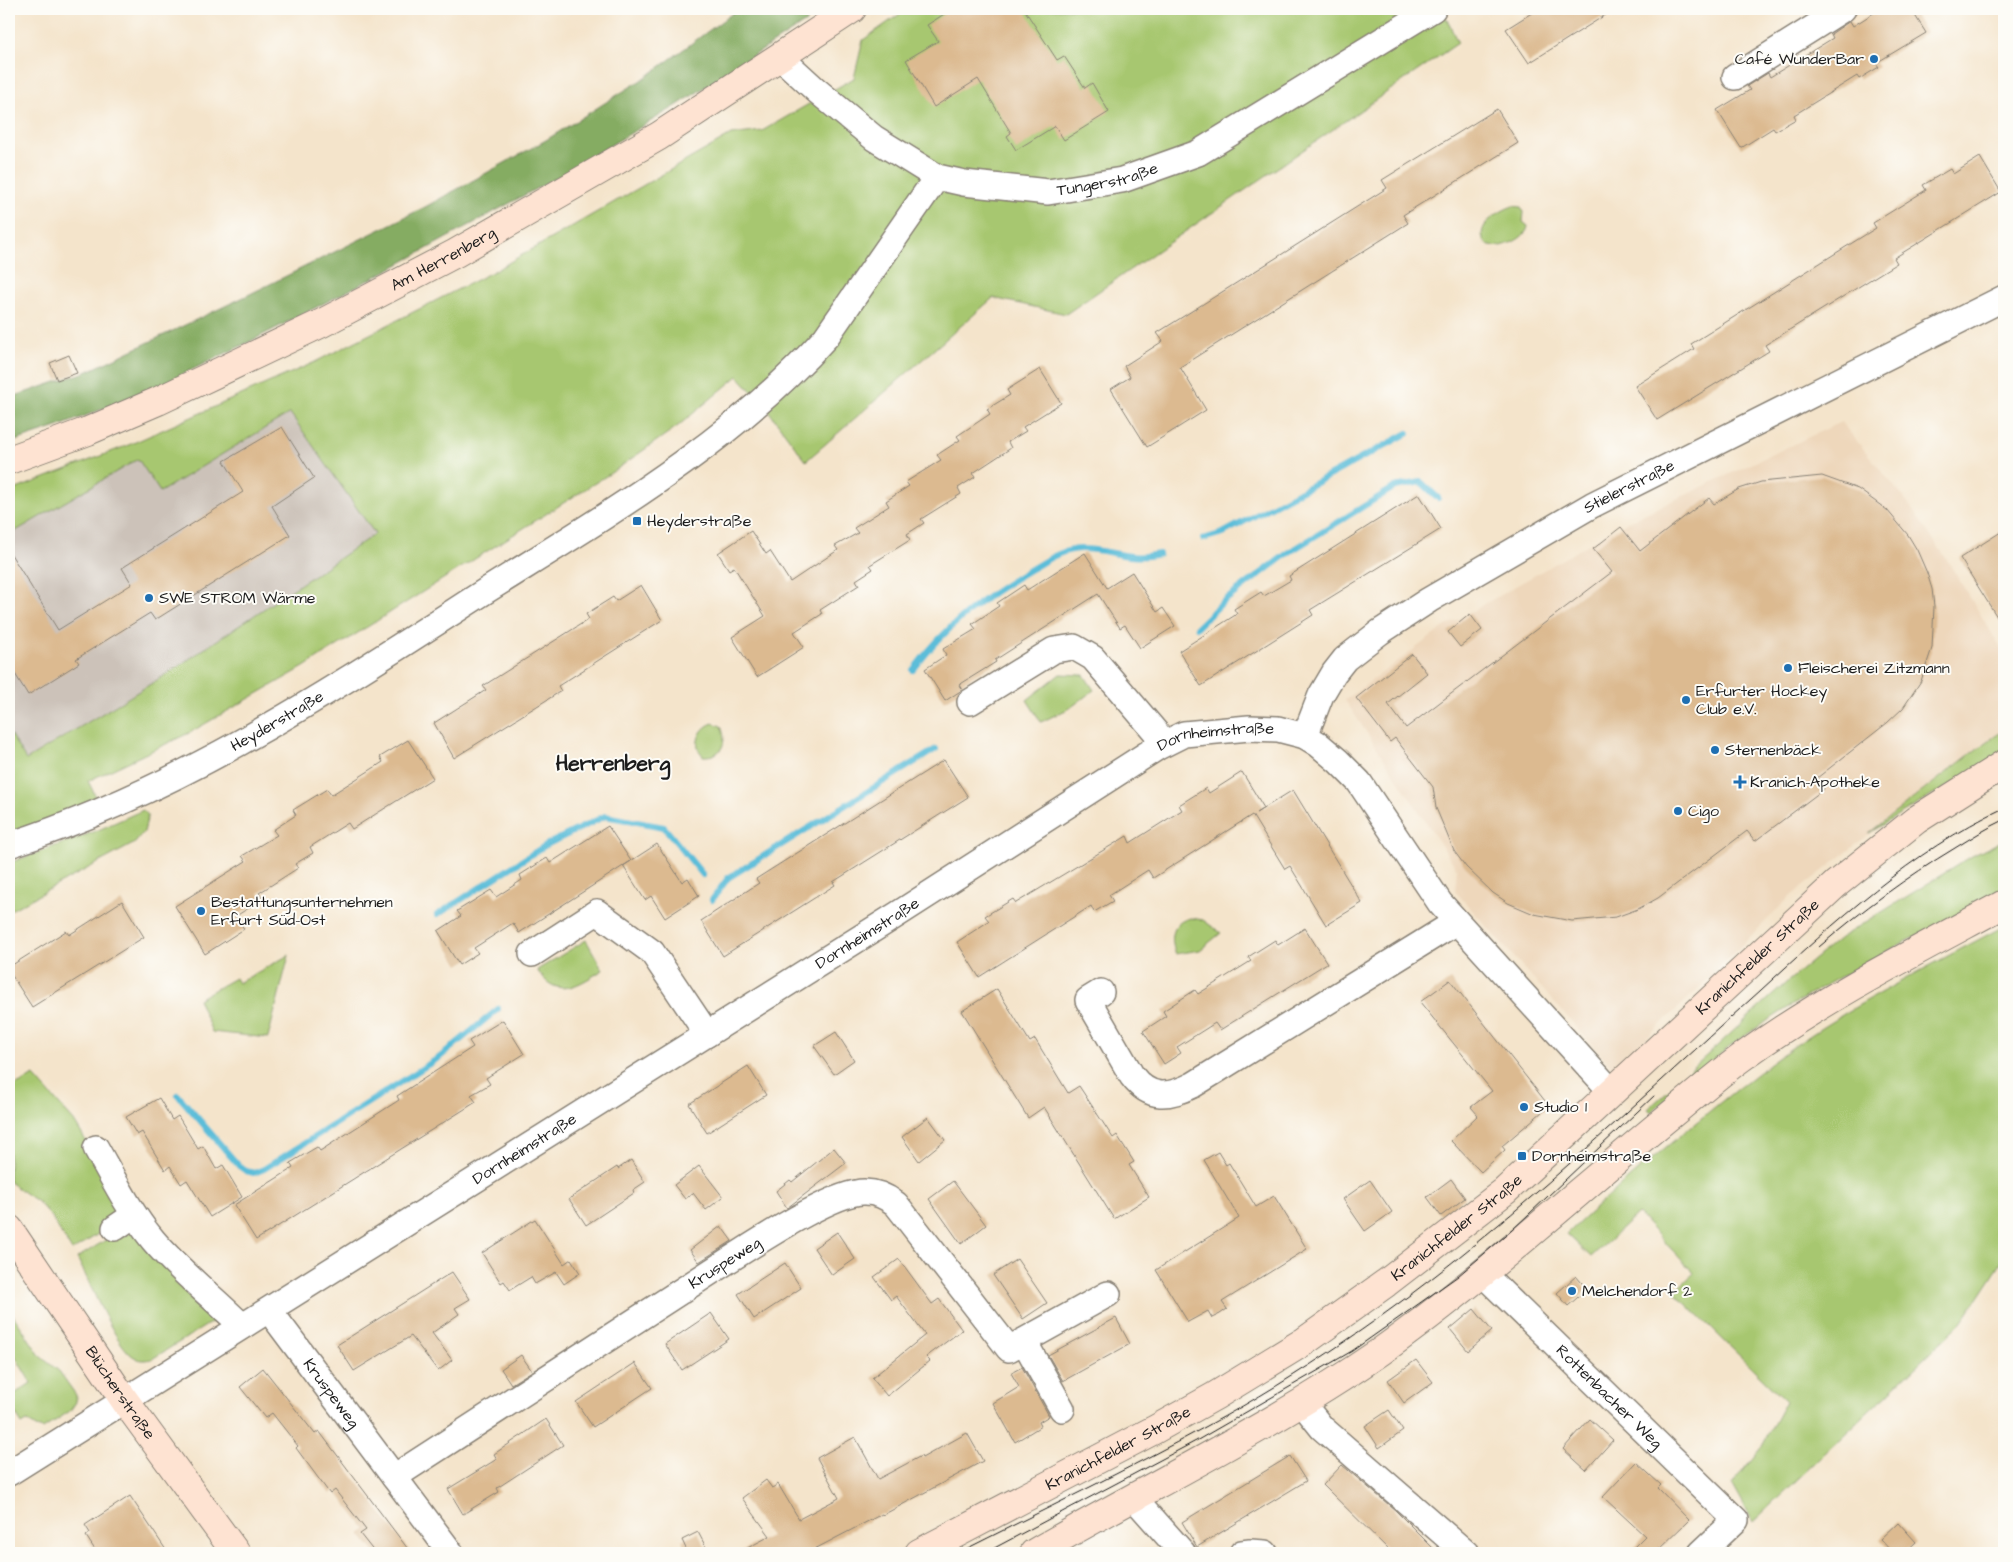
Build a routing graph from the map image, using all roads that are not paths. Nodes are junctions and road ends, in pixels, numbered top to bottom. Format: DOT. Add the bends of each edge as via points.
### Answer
graph roads {
  1 [pos="852,9"];
  2 [pos="1434,9"];
  3 [pos="1843,9"];
  4 [pos="780,57"];
  5 [pos="1735,76"];
  6 [pos="937,177"];
  7 [pos="2004,298"];
  8 [pos="9,460"];
  9 [pos="970,702"];
  10 [pos="1305,736"];
  11 [pos="1165,743"];
  12 [pos="2004,764"];
  13 [pos="9,845"];
  14 [pos="2004,904"];
  15 [pos="1456,922"];
  16 [pos="532,954"];
  17 [pos="1101,992"];
  18 [pos="707,1034"];
  19 [pos="1612,1092"];
  20 [pos="96,1148"];
  21 [pos="9,1229"];
  22 [pos="1483,1274"];
  23 [pos="1108,1294"];
  24 [pos="269,1310"];
  25 [pos="242,1326"];
  26 [pos="1024,1341"];
  27 [pos="125,1402"];
  28 [pos="1302,1403"];
  29 [pos="1062,1409"];
  30 [pos="9,1473"];
  31 [pos="394,1477"];
  32 [pos="1134,1498"];
  33 [pos="236,1553"];
  34 [pos="451,1553"];
  35 [pos="919,1553"];
  36 [pos="1034,1553"];
  37 [pos="1183,1553"];
  38 [pos="1242,1553"];
  39 [pos="1265,1553"];
  40 [pos="1466,1553"];
  41 [pos="1701,1553"];
  1 -- 4 [label="main road, Am Herrenberg"];
  2 -- 6 [label="street, Tungerstraße" via="1198,153 1122,180 1048,192"];
  3 -- 5 [label="street"];
  4 -- 6 [label="street, Tungerstraße" via="874,138"];
  4 -- 8 [label="main road, Am Herrenberg" via="659,136 456,253 322,323 158,401"];
  6 -- 13 [label="street, Heyderstraße" via="826,337 763,398 698,453 321,696 205,762 116,806"];
  7 -- 10 [label="street, Stielerstraße" via="1592,505 1429,600 1345,659 1321,696"];
  9 -- 11 [label="street" via="1054,650 1074,647 1092,658"];
  10 -- 11 [label="street, Dornheimstraße" via="1278,729 1249,728 1192,732"];
  10 -- 15 [label="street, Dornheimstraße" via="1359,782"];
  11 -- 18 [label="street, Dornheimstraße"];
  12 -- 19 [label="main road, Kranichfelder Straße" via="1916,820 1836,884"];
  14 -- 22 [label="main road" via="1824,1004 1744,1055"];
  15 -- 17 [label="street" via="1193,1085 1172,1094 1153,1092 1132,1076 1088,1000"];
  15 -- 19 [label="street, Dornheimstraße"];
  16 -- 18 [label="street" via="597,912 652,952"];
  18 -- 24 [label="street, Dornheimstraße"];
  19 -- 35 [label="main road, Kranichfelder Straße" via="1505,1190 1305,1341 1154,1430"];
  20 -- 25 [label="street" via="124,1222"];
  21 -- 27 [label="main road, Blücherstraße"];
  22 -- 28 [label="main road" via="1380,1351"];
  22 -- 41 [label="street, Rottenbacher Weg" via="1736,1520"];
  23 -- 26 [label="street, Kruspeweg"];
  24 -- 25 [label="street, Dornheimstraße"];
  24 -- 31 [label="street, Kruspeweg"];
  25 -- 27 [label="street, Dornheimstraße"];
  26 -- 29 [label="street"];
  26 -- 31 [label="street, Kruspeweg" via="1009,1349 896,1204 867,1191 851,1193 728,1260"];
  27 -- 30 [label="street, Dornheimstraße"];
  27 -- 33 [label="main road, Blücherstraße"];
  28 -- 32 [label="main road"];
  28 -- 40 [label="street" via="1322,1428"];
  31 -- 34 [label="street, Kruspeweg"];
  32 -- 36 [label="main road"];
  32 -- 37 [label="street"];
  38 -- 39 [label="street"];
}
